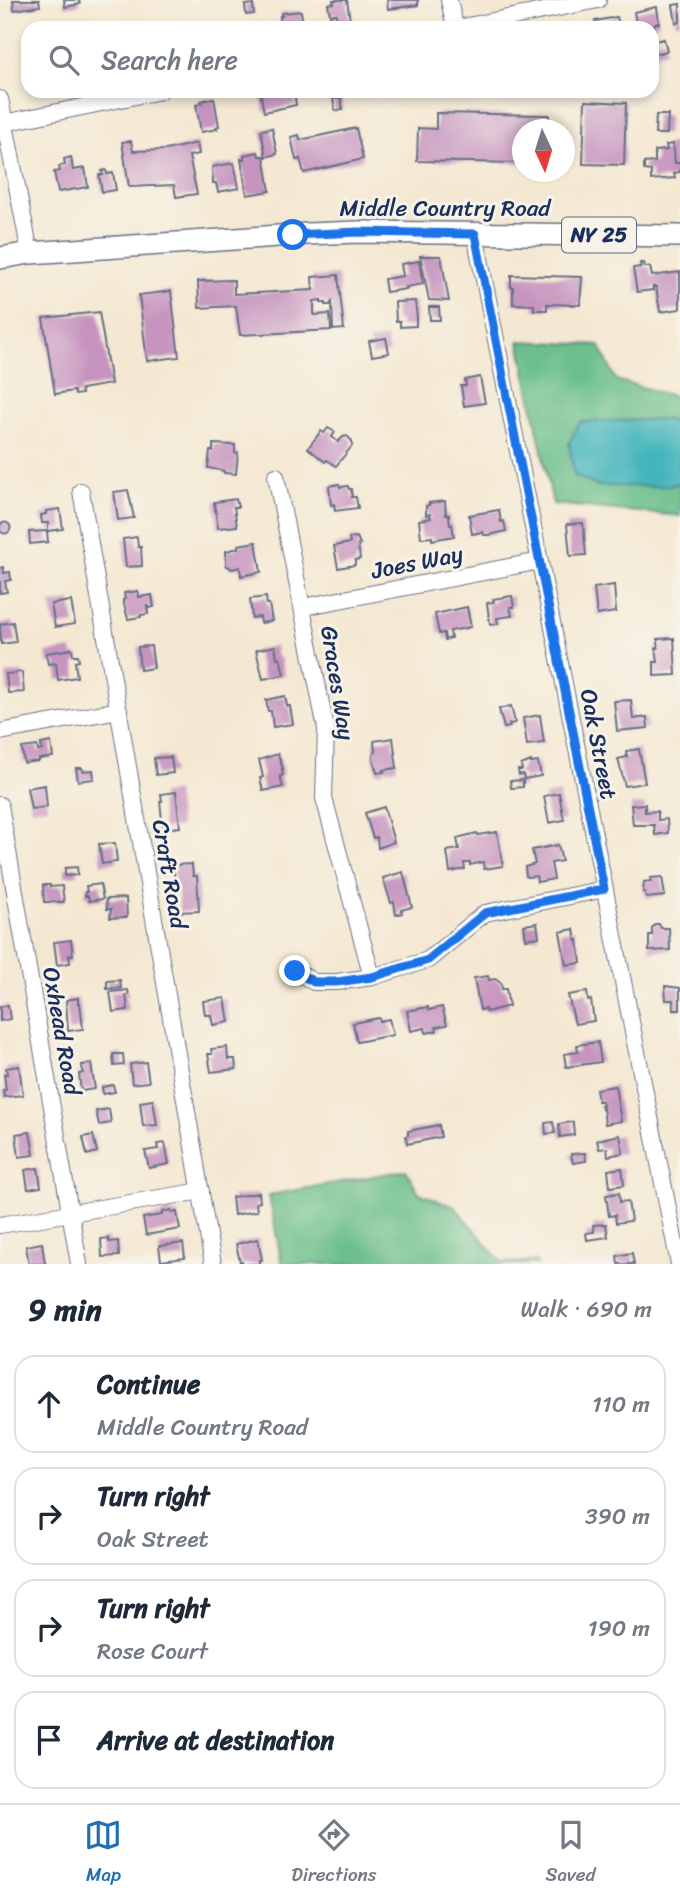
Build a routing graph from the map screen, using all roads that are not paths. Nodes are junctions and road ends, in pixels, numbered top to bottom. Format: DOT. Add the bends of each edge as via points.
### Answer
graph roads {
  1 [pos="449,0"];
  2 [pos="587,1"];
  3 [pos="455,21"];
  4 [pos="491,21"];
  5 [pos="126,98"];
  6 [pos="0,99"];
  7 [pos="5,123"];
  8 [pos="475,234"];
  9 [pos="680,236"];
  10 [pos="30,253"];
  11 [pos="0,258"];
  12 [pos="276,476"];
  13 [pos="81,491"];
  14 [pos="540,561"];
  15 [pos="303,607"];
  16 [pos="119,710"];
  17 [pos="0,732"];
  18 [pos="0,804"];
  19 [pos="604,889"];
  20 [pos="295,971"];
  21 [pos="372,977"];
  22 [pos="201,1191"];
  23 [pos="69,1212"];
  24 [pos="0,1225"];
  25 [pos="79,1264"];
  26 [pos="213,1264"];
  27 [pos="679,1264"];
  1 -- 3 [label="street"];
  2 -- 4 [label="street"];
  5 -- 7 [label="street"];
  6 -- 7 [label="street"];
  7 -- 10 [label="street"];
  8 -- 9 [label="main road, Middle Country Road / NY 25"];
  8 -- 10 [label="main road, Middle Country Road / NY 25" via="307,234"];
  8 -- 14 [label="street, Oak Street"];
  10 -- 11 [label="main road, Middle Country Road / NY 25"];
  12 -- 15 [label="street, Graces Way"];
  13 -- 16 [label="street, Craft Road"];
  14 -- 15 [label="street, Joes Way"];
  14 -- 19 [label="street, Oak Street"];
  15 -- 21 [label="street, Graces Way" via="326,729 324,798"];
  16 -- 17 [label="street"];
  16 -- 22 [label="street, Craft Road"];
  18 -- 23 [label="street, Oxhead Road"];
  19 -- 21 [label="street" via="485,913 428,960"];
  19 -- 27 [label="street, Oak Street"];
  20 -- 21 [label="street" via="314,982"];
  22 -- 23 [label="street"];
  22 -- 26 [label="street, Craft Road"];
  23 -- 24 [label="street"];
  23 -- 25 [label="street, Oxhead Road"];
}
